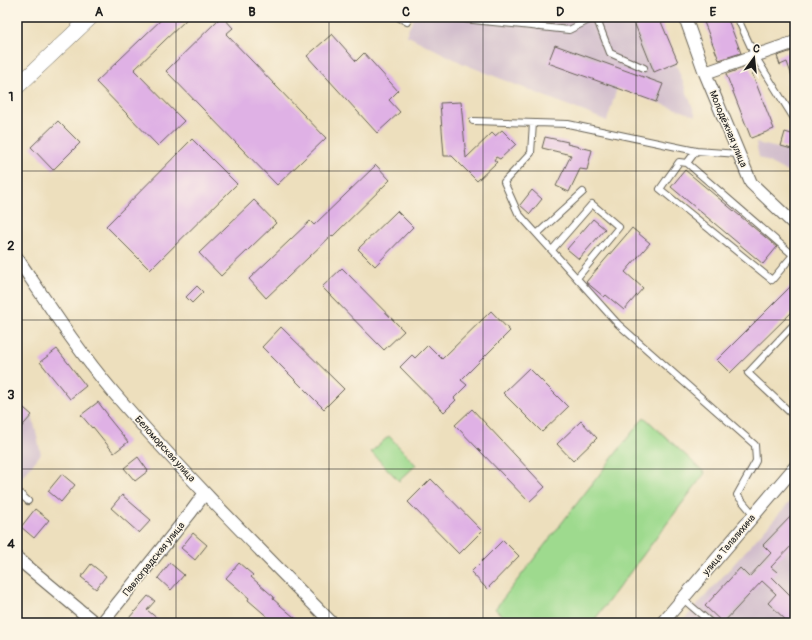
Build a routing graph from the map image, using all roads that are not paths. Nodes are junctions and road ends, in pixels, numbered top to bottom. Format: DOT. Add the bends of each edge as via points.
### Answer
graph roads {
  1 [pos="91,17"];
  2 [pos="398,17"];
  3 [pos="446,17"];
  4 [pos="534,17"];
  5 [pos="596,17"];
  6 [pos="684,17"];
  7 [pos="737,17"];
  8 [pos="483,19"];
  9 [pos="407,22"];
  10 [pos="537,26"];
  11 [pos="795,42"];
  12 [pos="755,56"];
  13 [pos="644,68"];
  14 [pos="705,72"];
  15 [pos="17,87"];
  16 [pos="795,118"];
  17 [pos="473,121"];
  18 [pos="533,123"];
  19 [pos="696,151"];
  20 [pos="739,154"];
  21 [pos="687,163"];
  22 [pos="583,192"];
  23 [pos="795,225"];
  24 [pos="537,234"];
  25 [pos="552,250"];
  26 [pos="794,254"];
  27 [pos="17,258"];
  28 [pos="577,278"];
  29 [pos="795,323"];
  30 [pos="795,417"];
  31 [pos="795,467"];
  32 [pos="17,491"];
  33 [pos="205,493"];
  34 [pos="28,501"];
  35 [pos="754,515"];
  36 [pos="17,558"];
  37 [pos="683,599"];
  38 [pos="95,623"];
  39 [pos="102,623"];
  40 [pos="332,623"];
  41 [pos="662,623"];
  42 [pos="711,623"];
  1 -- 15 [label="street"];
  2 -- 9 [label="lane"];
  3 -- 8 [label="lane"];
  4 -- 10 [label="lane"];
  5 -- 10 [label="lane" via="569,30"];
  5 -- 13 [label="lane" via="610,53"];
  6 -- 14 [label="street, Молодёжная улица"];
  7 -- 12 [label="lane"];
  8 -- 10 [label="lane"];
  11 -- 12 [label="street"];
  12 -- 14 [label="street"];
  12 -- 16 [label="lane"];
  14 -- 20 [label="street, Молодёжная улица"];
  17 -- 18 [label="lane"];
  18 -- 19 [label="lane" via="568,124"];
  18 -- 24 [label="lane" via="531,153 504,182 518,213"];
  19 -- 20 [label="lane"];
  19 -- 21 [label="lane"];
  20 -- 23 [label="street, Молодёжная улица" via="751,183"];
  21 -- 26 [label="lane"];
  21 -- 26 [label="lane" via="679,162 660,189 772,280"];
  22 -- 24 [label="lane"];
  24 -- 25 [label="lane"];
  25 -- 28 [label="lane"];
  25 -- 28 [label="lane" via="592,204 619,227"];
  27 -- 33 [label="street, Беломорская улица" via="72,339 113,392"];
  28 -- 35 [label="lane" via="618,324 755,445 756,461 737,495"];
  29 -- 30 [label="lane" via="748,373"];
  31 -- 35 [label="street, улица Талалихина"];
  32 -- 34 [label="lane"];
  33 -- 39 [label="street, Павлоградская улица"];
  33 -- 40 [label="street, Беломорская улица"];
  35 -- 37 [label="street, улица Талалихина"];
  36 -- 38 [label="street"];
  37 -- 41 [label="street, улица Талалихина"];
  37 -- 42 [label="lane"];
}
